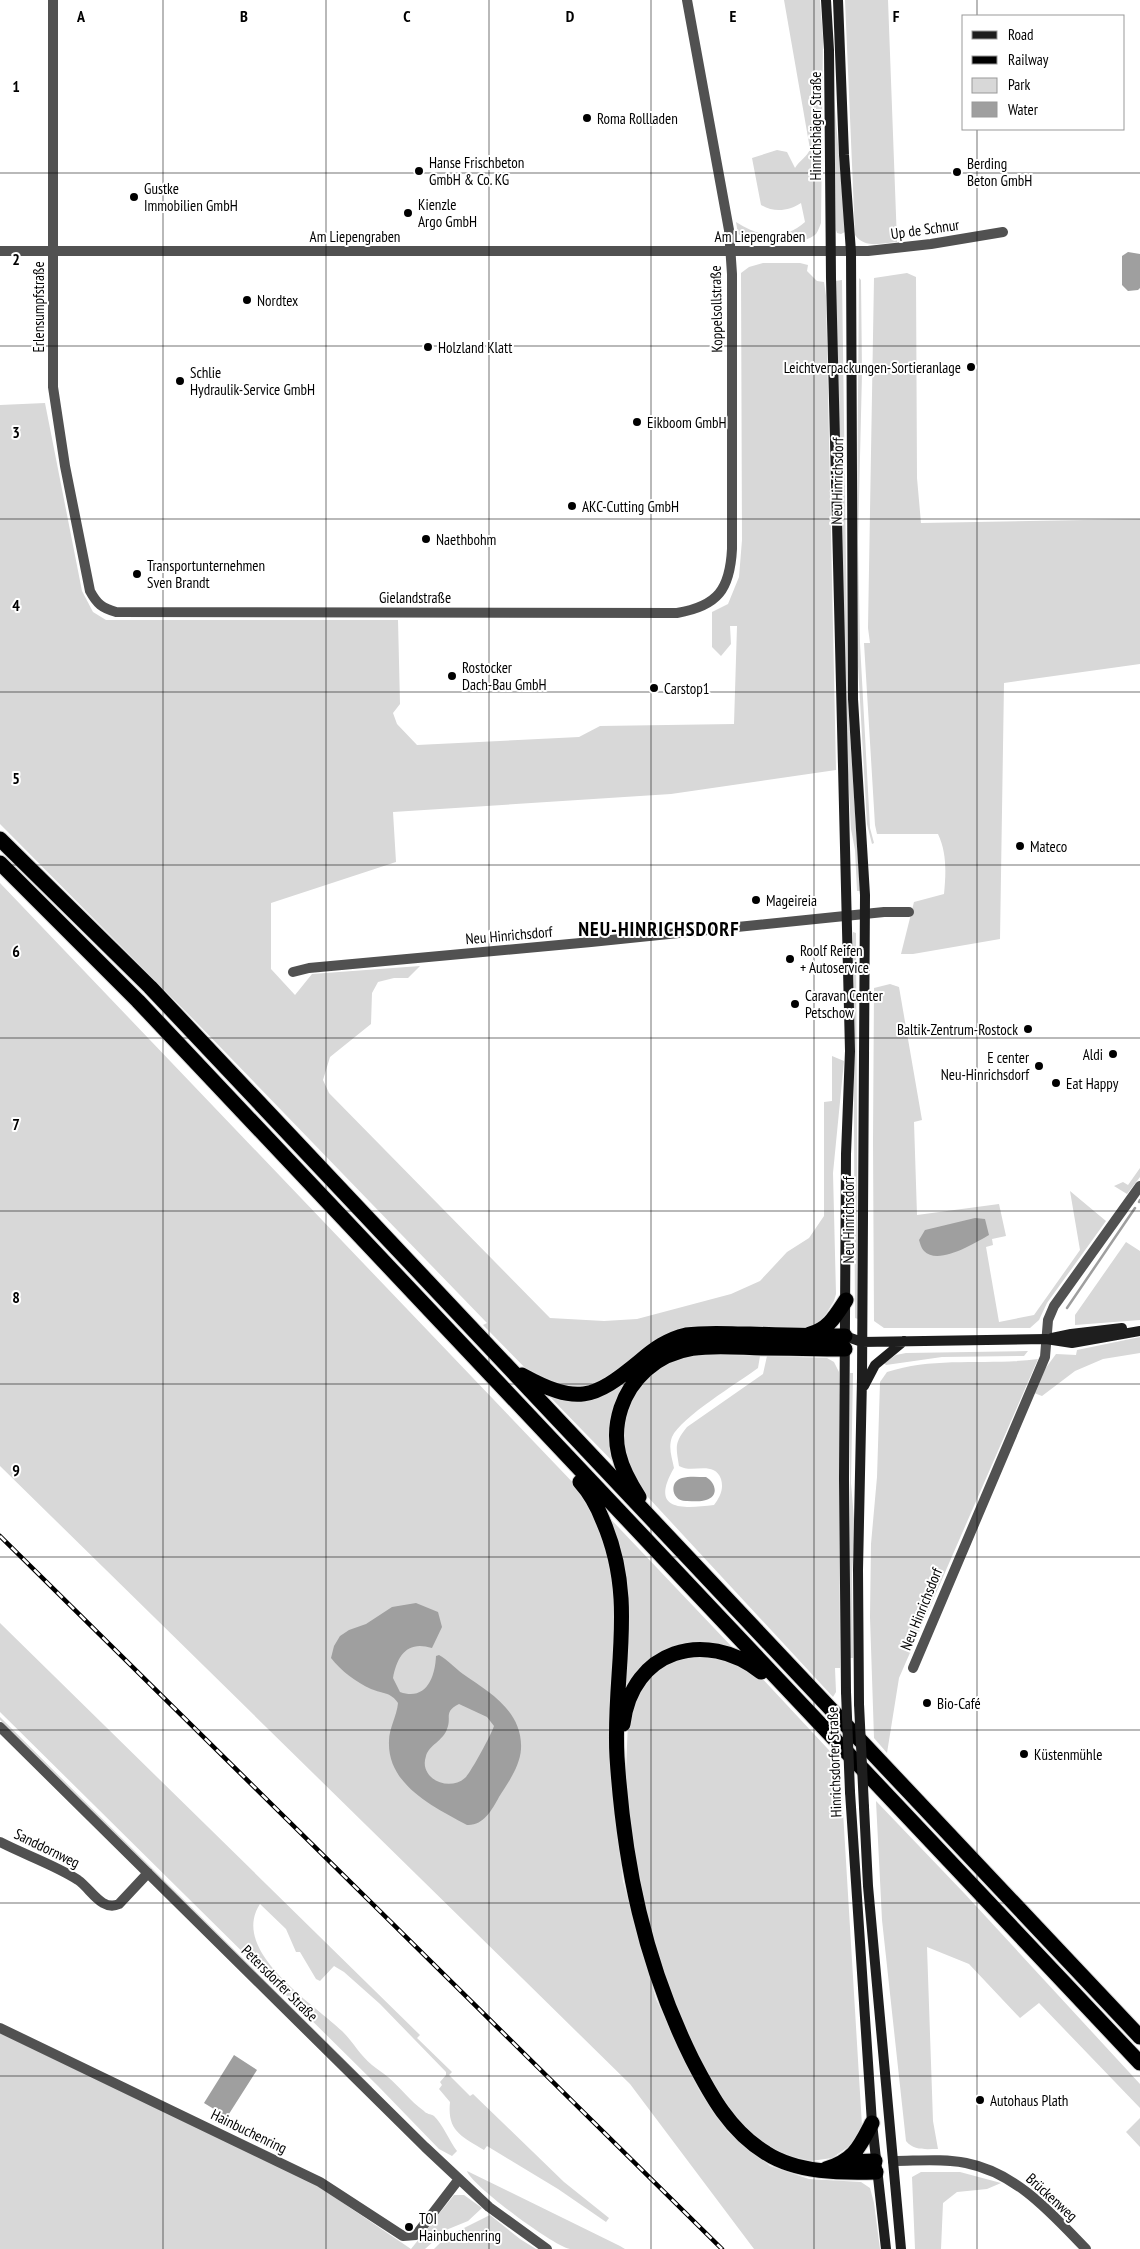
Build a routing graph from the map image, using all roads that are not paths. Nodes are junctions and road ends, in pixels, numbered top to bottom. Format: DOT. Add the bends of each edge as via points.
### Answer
graph roads {
  1 [pos="53,0"];
  2 [pos="687,0"];
  3 [pos="826,0"];
  4 [pos="838,0"];
  5 [pos="1003,232"];
  6 [pos="0,251"];
  7 [pos="53,251"];
  8 [pos="730,251"];
  9 [pos="830,251"];
  10 [pos="851,252"];
  11 [pos="722,590"];
  12 [pos="100,607"];
  13 [pos="0,839"];
  14 [pos="0,863"];
  15 [pos="848,895"];
  16 [pos="909,912"];
  17 [pos="865,915"];
  18 [pos="848,918"];
  19 [pos="865,931"];
  20 [pos="293,972"];
  21 [pos="1140,1186"];
  22 [pos="846,1300"];
  23 [pos="1140,1326"];
  24 [pos="1140,1331"];
  25 [pos="803,1336"];
  26 [pos="1046,1339"];
  27 [pos="904,1341"];
  28 [pos="862,1342"];
  29 [pos="845,1343"];
  30 [pos="509,1368"];
  31 [pos="862,1389"];
  32 [pos="554,1443"];
  33 [pos="662,1531"];
  34 [pos="913,1668"];
  35 [pos="799,1703"];
  36 [pos="0,1727"];
  37 [pos="620,1775"];
  38 [pos="0,1842"];
  39 [pos="148,1874"];
  40 [pos="0,2028"];
  41 [pos="1140,2037"];
  42 [pos="1140,2063"];
  43 [pos="872,2123"];
  44 [pos="893,2161"];
  45 [pos="845,2162"];
  46 [pos="876,2167"];
  47 [pos="824,2170"];
  48 [pos="459,2180"];
  49 [pos="547,2249"];
  50 [pos="886,2249"];
  51 [pos="901,2249"];
  52 [pos="1086,2249"];
  1 -- 7 [label="street, Erlensumpfstraße"];
  2 -- 8 [label="street, Koppelsollstraße" via="729,230"];
  3 -- 9 [label="main road, Hinrichshäger Straße"];
  4 -- 10 [label="main road, Neu Hinrichsdorf"];
  5 -- 10 [label="street, Up de Schnur"];
  6 -- 7 [label="street, Am Liepengraben"];
  7 -- 8 [label="street, Am Liepengraben"];
  7 -- 12 [label="street, Erlensumpfstraße" via="55,407 90,591"];
  8 -- 9 [label="street, Am Liepengraben"];
  8 -- 11 [label="street, Koppelsollstraße" via="732,549 729,578"];
  9 -- 10 [label="street, Up de Schnur"];
  9 -- 15 [label="main road, Neu Hinrichsdorf"];
  10 -- 17 [label="main road, Neu Hinrichsdorf" via="853,699"];
  11 -- 12 [label="street, Gielandstraße" via="702,607 677,613 116,612"];
  13 -- 30 [label="highway" via="150,987"];
  14 -- 32 [label="highway" via="138,1001"];
  15 -- 17 [label="main road" via="857,913"];
  15 -- 18 [label="main road, Neu Hinrichsdorf"];
  16 -- 17 [label="street, Neu Hinrichsdorf"];
  17 -- 18 [label="street, Neu Hinrichsdorf"];
  17 -- 19 [label="main road, Neu Hinrichsdorf"];
  18 -- 19 [label="main road"];
  18 -- 20 [label="street, Neu Hinrichsdorf"];
  18 -- 22 [label="main road, Neu Hinrichsdorf" via="850,1078 846,1154"];
  19 -- 28 [label="main road, Neu Hinrichsdorf"];
  21 -- 26 [label="street, Neu Hinrichsdorf" via="1054,1306 1048,1320"];
  22 -- 25 [label="highway" via="829,1324"];
  22 -- 29 [label="main road, Neu Hinrichsdorf"];
  23 -- 26 [label="main road"];
  24 -- 26 [label="main road" via="1072,1343"];
  25 -- 29 [label="highway"];
  25 -- 30 [label="highway" via="708,1333 683,1336 654,1349 605,1388 585,1394 554,1392"];
  26 -- 27 [label="main road"];
  26 -- 34 [label="street, Neu Hinrichsdorf" via="1045,1357"];
  27 -- 28 [label="main road"];
  27 -- 31 [label="main road" via="875,1365"];
  28 -- 29 [label="main road"];
  28 -- 31 [label="main road, Hinrichsdorfer Straße"];
  29 -- 33 [label="highway" via="692,1347 665,1356 642,1374 620,1410 618,1450 624,1473"];
  29 -- 43 [label="main road, Hinrichsdorfer Straße, bridge" via="846,1692"];
  30 -- 33 [label="highway"];
  31 -- 44 [label="main road, Hinrichsdorfer Straße, bridge" via="859,1704 868,1886"];
  32 -- 35 [label="highway"];
  32 -- 37 [label="highway" via="601,1516 617,1559 623,1606 616,1717"];
  33 -- 41 [label="highway"];
  35 -- 37 [label="highway" via="735,1655 712,1649 679,1652 650,1669 631,1694 624,1720"];
  35 -- 42 [label="highway"];
  36 -- 39 [label="street, Petersdorfer Straße"];
  37 -- 47 [label="highway" via="631,1878 646,1941 677,2027 706,2087 723,2114 767,2154 788,2163"];
  38 -- 39 [label="street, Sanddornweg" via="79,1881 105,1905 113,1907"];
  39 -- 48 [label="street, Petersdorfer Straße"];
  40 -- 48 [label="street, Hainbuchenring" via="320,2182 403,2236 416,2235"];
  43 -- 45 [label="highway" via="859,2148"];
  43 -- 46 [label="main road, Hinrichsdorfer Straße"];
  44 -- 46 [label="main road, Brückenweg"];
  44 -- 51 [label="main road, Hinrichsdorfer Straße"];
  44 -- 52 [label="street, Brückenweg" via="966,2163 997,2174 1025,2190"];
  45 -- 46 [label="highway"];
  45 -- 47 [label="highway"];
  46 -- 47 [label="highway" via="849,2173"];
  46 -- 50 [label="main road, Hinrichsdorfer Straße"];
  48 -- 49 [label="street, Petersdorfer Straße" via="489,2207"];
}
